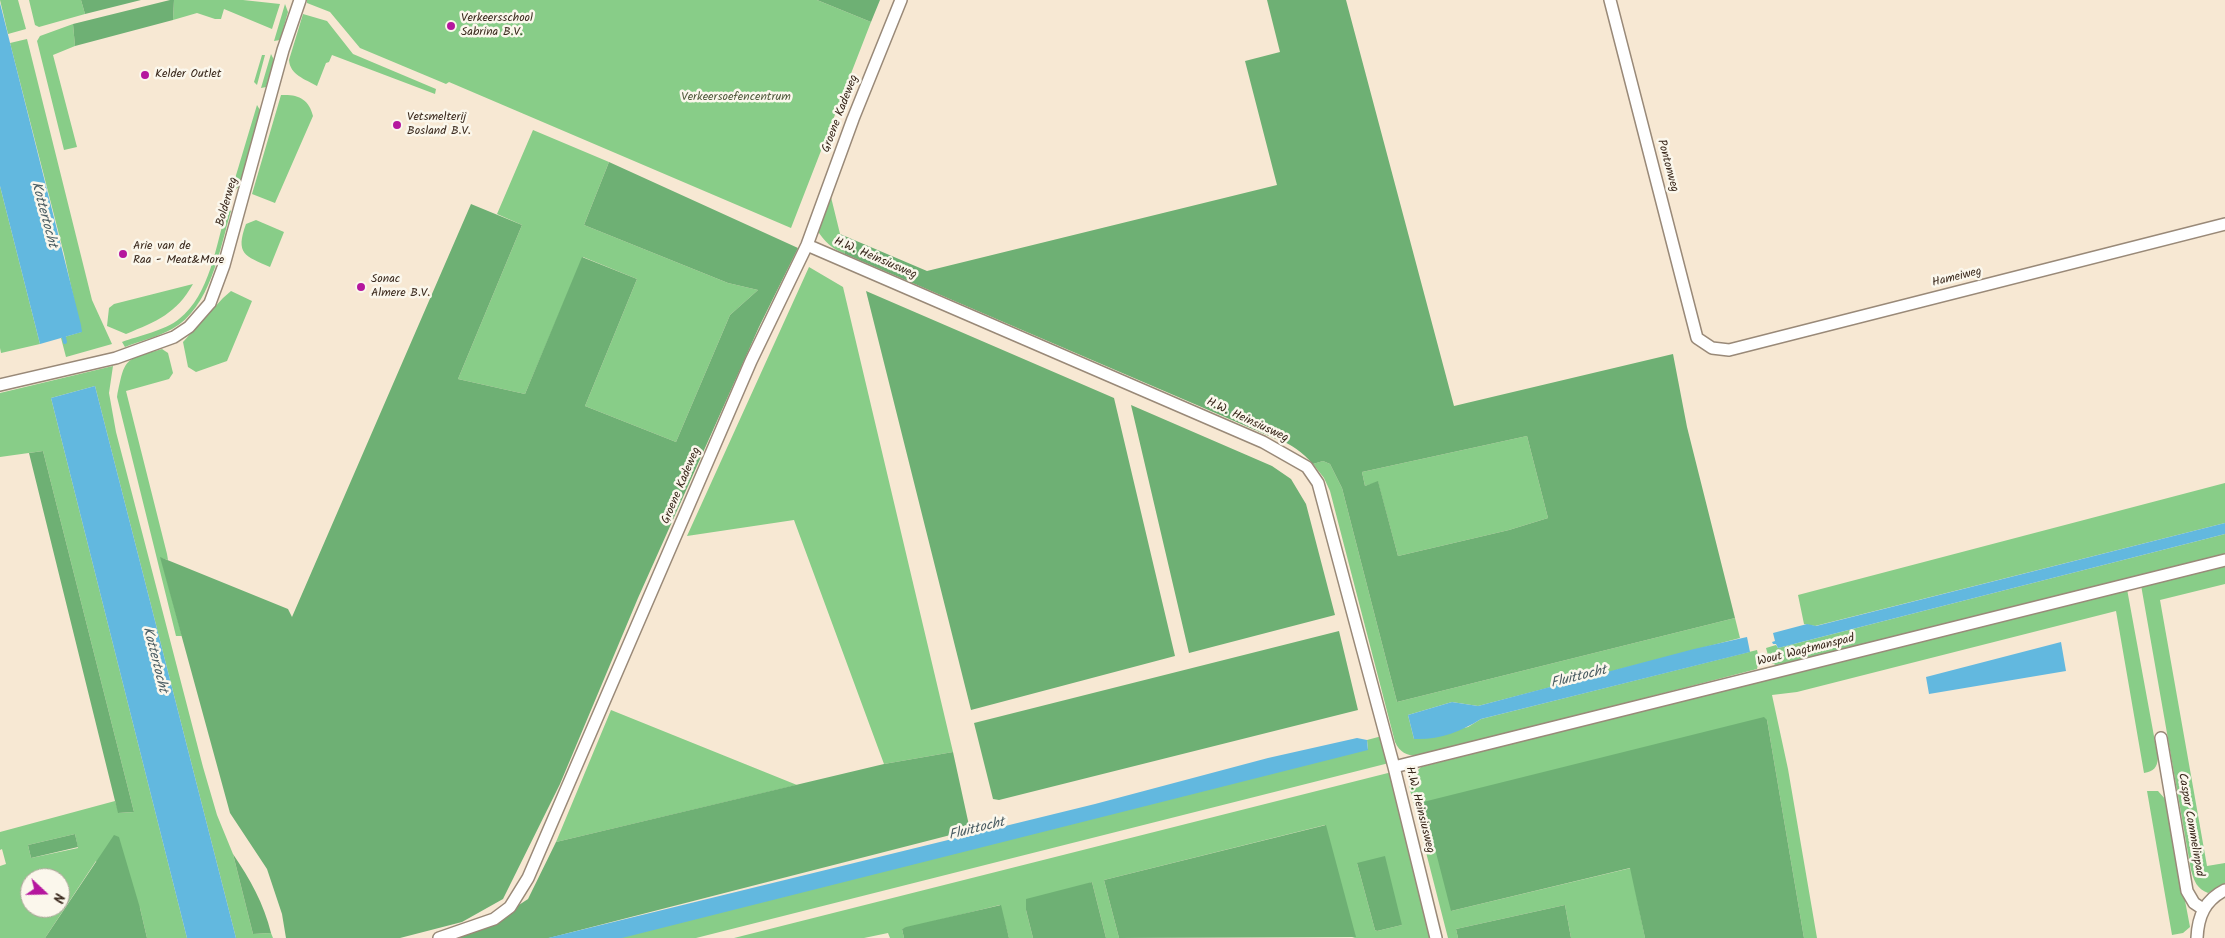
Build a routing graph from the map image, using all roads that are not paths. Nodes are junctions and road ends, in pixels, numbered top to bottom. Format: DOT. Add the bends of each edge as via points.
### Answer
graph roads {
  1 [pos="300,0"];
  2 [pos="901,0"];
  3 [pos="1610,0"];
  4 [pos="2225,224"];
  5 [pos="807,245"];
  6 [pos="1697,338"];
  7 [pos="0,385"];
  8 [pos="2225,560"];
  9 [pos="2161,738"];
  10 [pos="1394,767"];
  11 [pos="2225,890"];
  12 [pos="2203,909"];
  13 [pos="439,938"];
  14 [pos="1436,938"];
  15 [pos="2197,938"];
  1 -- 7 [label="street, Bolderweg" via="224,265 210,303 189,327 174,337 116,358"];
  2 -- 5 [label="street, Groene Kadeweg"];
  3 -- 6 [label="street, Pontonweg"];
  4 -- 6 [label="street, Hameiweg" via="1729,350 1712,348"];
  5 -- 10 [label="street, H.W. Heinsiusweg" via="1263,442 1306,467 1318,482"];
  5 -- 13 [label="street, Groene Kadeweg" via="751,361 528,878 510,907 494,919"];
  8 -- 10 [label="street, Wout Wagtmanspad"];
  9 -- 12 [label="street, Caspar Commelinpad" via="2187,891 2194,903"];
  10 -- 14 [label="street, H.W. Heinsiusweg"];
  11 -- 12 [label="street"];
  12 -- 15 [label="street"];
}
